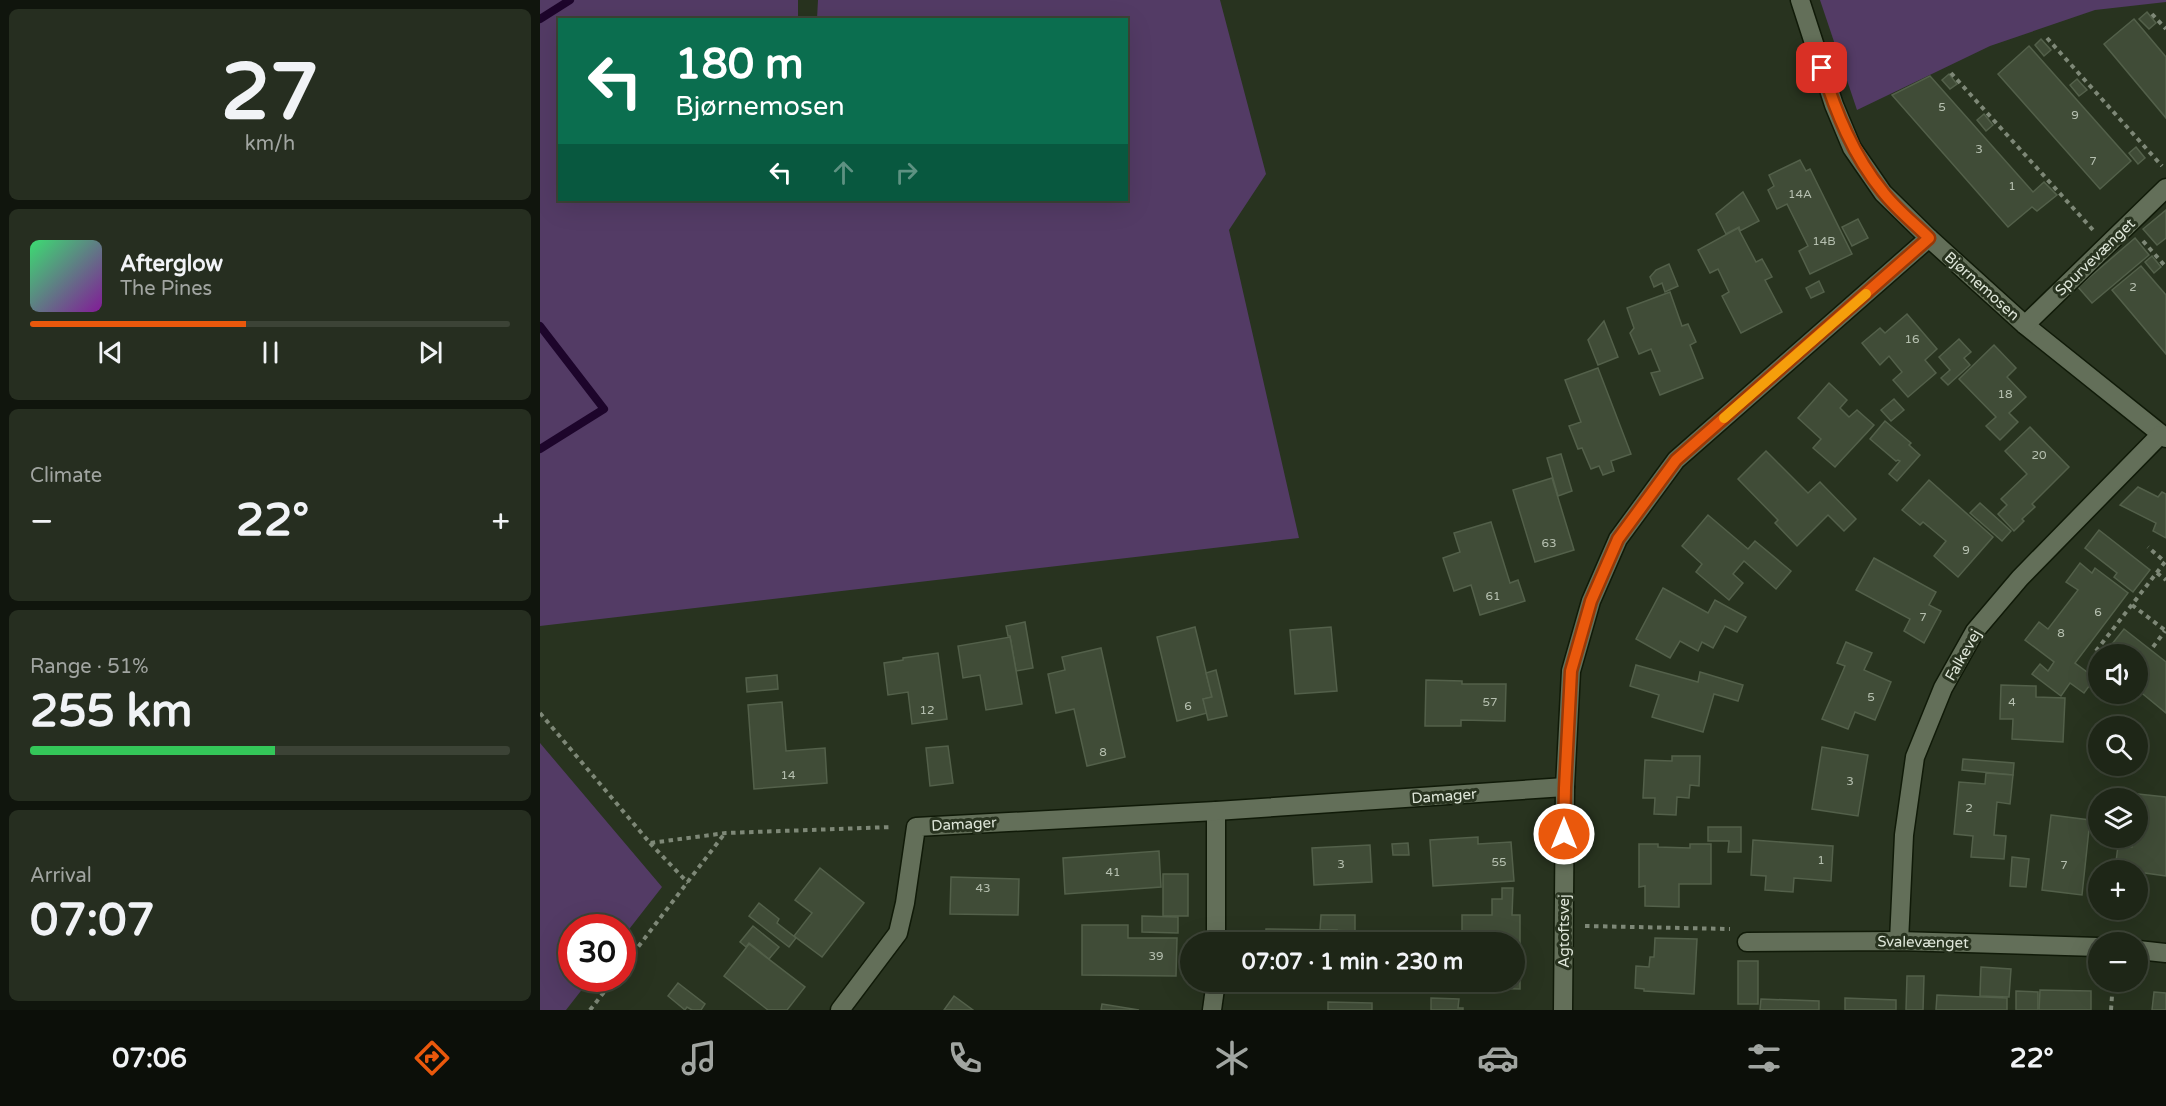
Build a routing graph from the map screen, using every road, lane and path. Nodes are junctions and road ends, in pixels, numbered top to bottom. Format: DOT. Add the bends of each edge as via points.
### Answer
graph roads {
  1 [pos="1800,0"];
  2 [pos="2152,14"];
  3 [pos="2166,28"];
  4 [pos="2047,38"];
  5 [pos="1951,73"];
  6 [pos="2166,171"];
  7 [pos="2166,188"];
  8 [pos="2129,224"];
  9 [pos="1929,238"];
  10 [pos="2107,246"];
  11 [pos="2166,267"];
  12 [pos="2025,325"];
  13 [pos="2163,436"];
  14 [pos="2148,547"];
  15 [pos="2157,573"];
  16 [pos="2166,580"];
  17 [pos="2132,605"];
  18 [pos="2166,631"];
  19 [pos="2101,644"];
  20 [pos="2153,647"];
  21 [pos="540,713"];
  22 [pos="1565,788"];
  23 [pos="1216,811"];
  24 [pos="916,827"];
  25 [pos="726,833"];
  26 [pos="650,843"];
  27 [pos="688,883"];
  28 [pos="1564,926"];
  29 [pos="1216,932"];
  30 [pos="1899,941"];
  31 [pos="1747,942"];
  32 [pos="2088,947"];
  33 [pos="636,950"];
  34 [pos="2148,951"];
  35 [pos="2166,953"];
  36 [pos="604,992"];
  37 [pos="1214,992"];
  38 [pos="2112,992"];
  39 [pos="590,1010"];
  40 [pos="840,1010"];
  41 [pos="1212,1010"];
  42 [pos="1563,1010"];
  43 [pos="2111,1010"];
  1 -- 9 [label="street, Bjørnemosen" via="1852,148 1883,193"];
  2 -- 3 [label="path"];
  4 -- 6 [label="path"];
  5 -- 10 [label="path"];
  7 -- 8 [label="street, Spurvevænget"];
  8 -- 10 [label="street, Spurvevænget"];
  8 -- 11 [label="path"];
  9 -- 12 [label="street, Bjørnemosen"];
  9 -- 22 [label="street, Agtoftsvej" via="1676,460 1618,539 1591,601 1571,671"];
  10 -- 12 [label="street, Spurvevænget"];
  12 -- 13 [label="street, Bjørnemosen"];
  13 -- 30 [label="street, Falkevej" via="2020,578 1975,631 1943,688 1915,757 1904,835"];
  14 -- 15 [label="path" via="2165,562"];
  15 -- 16 [label="path"];
  15 -- 17 [label="path"];
  17 -- 18 [label="path"];
  17 -- 19 [label="path"];
  18 -- 20 [label="path"];
  21 -- 26 [label="path"];
  22 -- 23 [label="street, Damager"];
  22 -- 28 [label="street, Agtoftsvej"];
  23 -- 24 [label="street, Damager"];
  23 -- 29 [label="street"];
  24 -- 25 [label="path"];
  24 -- 40 [label="street, Damager" via="898,933"];
  25 -- 26 [label="path"];
  25 -- 27 [label="path"];
  26 -- 27 [label="path"];
  27 -- 33 [label="path"];
  28 -- 31 [label="path" via="1734,930"];
  28 -- 42 [label="street, Agtoftsvej"];
  30 -- 31 [label="street, Svalevænget"];
  30 -- 32 [label="street, Svalevænget"];
  34 -- 35 [label="street"];
  36 -- 39 [label="path"];
  37 -- 41 [label="street"];
  38 -- 43 [label="path"];
}
